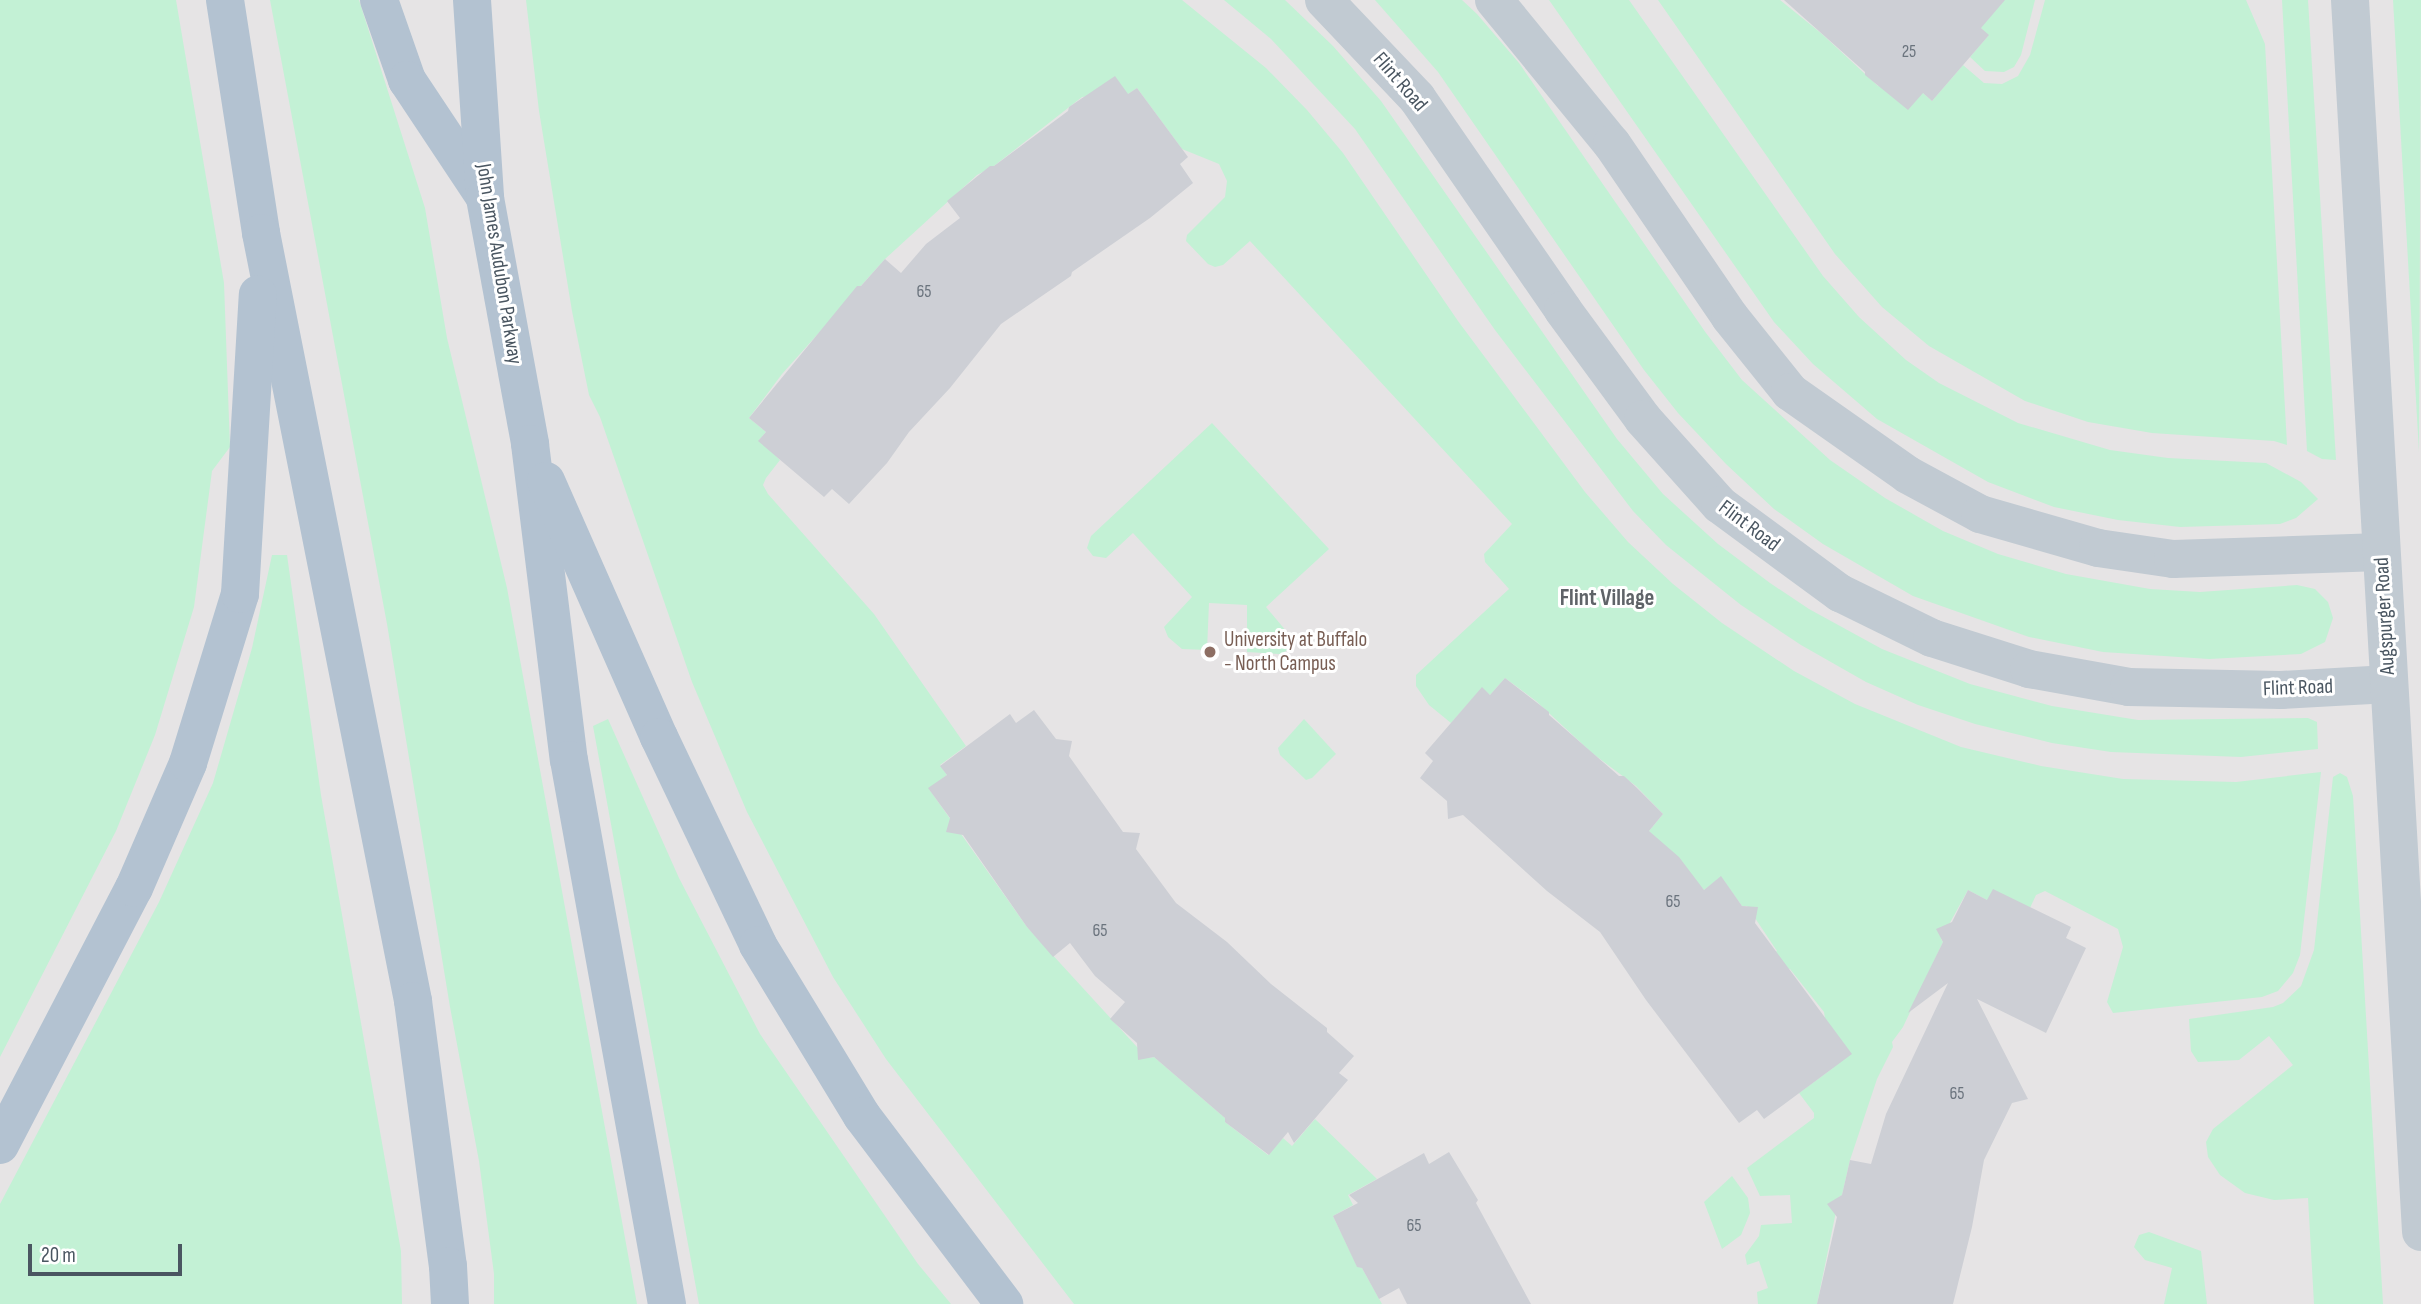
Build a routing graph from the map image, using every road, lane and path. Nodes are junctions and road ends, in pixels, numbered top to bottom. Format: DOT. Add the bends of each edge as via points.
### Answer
graph roads {
  1 [pos="225,0"];
  2 [pos="379,0"];
  3 [pos="472,0"];
  4 [pos="1324,0"];
  5 [pos="1494,0"];
  6 [pos="2350,0"];
  7 [pos="485,198"];
  8 [pos="261,233"];
  9 [pos="530,444"];
  10 [pos="2381,552"];
  11 [pos="2389,684"];
  12 [pos="0,1145"];
  13 [pos="2421,1232"];
  14 [pos="450,1304"];
  15 [pos="667,1304"];
  16 [pos="1004,1304"];
  1 -- 8 [label="main road"];
  2 -- 7 [label="main road" via="407,80"];
  3 -- 7 [label="main road, John James Audubon Parkway"];
  4 -- 11 [label="street, Flint Road" via="1418,97 1643,419 1720,505 1840,593 1932,638 2029,669 2129,687 2281,690"];
  5 -- 10 [label="street" via="1612,144 1730,317 1790,392 1908,475 1980,514 2098,548 2173,559"];
  6 -- 10 [label="street, Augspurger Road"];
  7 -- 9 [label="main road, John James Audubon Parkway"];
  8 -- 12 [label="main road" via="240,594 188,763 134,888"];
  8 -- 14 [label="main road" via="413,1000"];
  9 -- 15 [label="main road" via="569,760"];
  9 -- 16 [label="main road" via="659,737 758,945 862,1116"];
  10 -- 11 [label="street, Augspurger Road"];
  11 -- 13 [label="street, Augspurger Road"];
}
